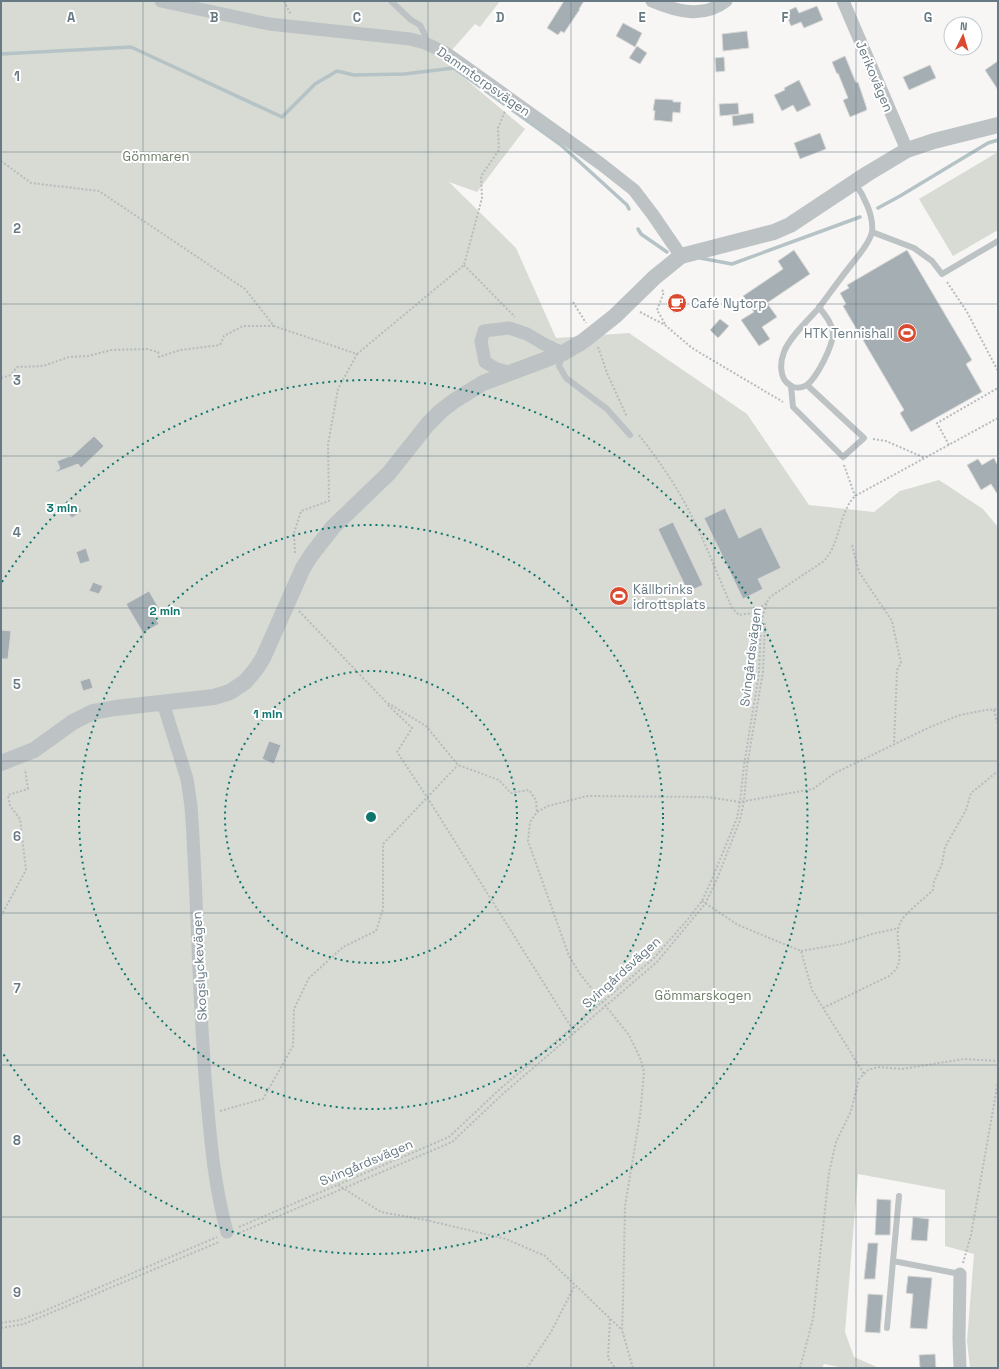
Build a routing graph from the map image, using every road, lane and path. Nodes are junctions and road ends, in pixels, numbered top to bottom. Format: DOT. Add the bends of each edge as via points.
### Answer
graph roads {
  1 [pos="161,1"];
  2 [pos="391,1"];
  3 [pos="652,1"];
  4 [pos="726,1"];
  5 [pos="843,1"];
  6 [pos="425,43"];
  7 [pos="511,99"];
  8 [pos="998,125"];
  9 [pos="907,150"];
  10 [pos="1,161"];
  11 [pos="854,182"];
  12 [pos="872,232"];
  13 [pos="998,241"];
  14 [pos="681,256"];
  15 [pos="464,265"];
  16 [pos="942,274"];
  17 [pos="654,278"];
  18 [pos="573,302"];
  19 [pos="626,305"];
  20 [pos="819,306"];
  21 [pos="665,325"];
  22 [pos="274,326"];
  23 [pos="519,331"];
  24 [pos="595,331"];
  25 [pos="563,353"];
  26 [pos="357,354"];
  27 [pos="998,371"];
  28 [pos="512,372"];
  29 [pos="1,378"];
  30 [pos="807,385"];
  31 [pos="791,386"];
  32 [pos="998,388"];
  33 [pos="793,407"];
  34 [pos="998,418"];
  35 [pos="629,421"];
  36 [pos="633,433"];
  37 [pos="864,438"];
  38 [pos="949,445"];
  39 [pos="843,457"];
  40 [pos="925,458"];
  41 [pos="855,496"];
  42 [pos="852,544"];
  43 [pos="296,556"];
  44 [pos="289,601"];
  45 [pos="767,602"];
  46 [pos="761,623"];
  47 [pos="386,702"];
  48 [pos="163,703"];
  49 [pos="994,710"];
  50 [pos="998,710"];
  51 [pos="998,725"];
  52 [pos="894,745"];
  53 [pos="22,755"];
  54 [pos="1,763"];
  55 [pos="458,765"];
  56 [pos="998,771"];
  57 [pos="427,797"];
  58 [pos="744,801"];
  59 [pos="740,802"];
  60 [pos="537,812"];
  61 [pos="702,901"];
  62 [pos="705,904"];
  63 [pos="1,916"];
  64 [pos="899,928"];
  65 [pos="801,951"];
  66 [pos="603,1002"];
  67 [pos="606,1007"];
  68 [pos="823,1008"];
  69 [pos="572,1028"];
  70 [pos="575,1033"];
  71 [pos="998,1061"];
  72 [pos="864,1074"];
  73 [pos="998,1081"];
  74 [pos="208,1114"];
  75 [pos="338,1184"];
  76 [pos="344,1189"];
  77 [pos="899,1196"];
  78 [pos="228,1235"];
  79 [pos="893,1261"];
  80 [pos="960,1274"];
  81 [pos="575,1285"];
  82 [pos="610,1319"];
  83 [pos="1,1323"];
  84 [pos="1,1328"];
  85 [pos="887,1328"];
  86 [pos="622,1330"];
  87 [pos="527,1368"];
  88 [pos="615,1368"];
  89 [pos="633,1368"];
  90 [pos="800,1368"];
  91 [pos="960,1368"];
  1 -- 6 [label="street, Dammtorpsvägen" via="276,25 410,39"];
  2 -- 6 [label="lane" via="420,25 425,35"];
  3 -- 4 [label="street" via="687,12 710,10"];
  5 -- 9 [label="street, Jerikovägen"];
  6 -- 7 [label="street, Dammtorpsvägen" via="446,53"];
  7 -- 14 [label="street, Dammtorpsvägen" via="634,190"];
  7 -- 15 [label="path" via="498,128 499,150 481,176 482,198"];
  8 -- 9 [label="street"];
  9 -- 11 [label="street"];
  10 -- 22 [label="path" via="31,182 99,191 245,289"];
  11 -- 12 [label="lane" via="866,203"];
  11 -- 14 [label="street" via="790,225 774,232"];
  12 -- 16 [label="lane" via="914,248 932,261"];
  12 -- 20 [label="lane" via="863,250"];
  13 -- 16 [label="lane"];
  14 -- 17 [label="street"];
  15 -- 23 [label="path" via="514,316"];
  15 -- 26 [label="path"];
  16 -- 27 [label="path" via="967,312"];
  17 -- 19 [label="street"];
  17 -- 21 [label="path" via="664,292 657,310"];
  18 -- 24 [label="path" via="579,314"];
  19 -- 21 [label="path"];
  19 -- 24 [label="street"];
  20 -- 30 [label="lane" via="833,334 829,350"];
  20 -- 31 [label="lane" via="784,352 783,375"];
  21 -- 33 [label="path" via="692,348"];
  22 -- 26 [label="path"];
  22 -- 29 [label="path" via="243,326 224,336 220,345 180,350 159,356 158,352 147,349 111,350 88,356 69,357 43,366 17,367 11,375"];
  23 -- 25 [label="street"];
  23 -- 28 [label="street" via="509,328 484,331 481,341 485,362 497,369"];
  24 -- 25 [label="street"];
  24 -- 35 [label="path" via="602,361"];
  25 -- 28 [label="street"];
  25 -- 36 [label="lane" via="559,366 566,378 607,409"];
  26 -- 43 [label="path" via="338,389 328,444 329,501 301,511 294,533"];
  28 -- 44 [label="street" via="483,384 441,411 428,424 389,473 333,527 303,568"];
  30 -- 31 [label="lane" via="800,388"];
  30 -- 37 [label="lane"];
  31 -- 33 [label="lane"];
  32 -- 38 [label="path" via="937,423"];
  33 -- 39 [label="lane"];
  34 -- 38 [label="path"];
  36 -- 45 [label="path" via="658,461 678,491 705,544 732,608 738,615 752,613"];
  37 -- 39 [label="lane"];
  37 -- 40 [label="path" via="886,442"];
  38 -- 40 [label="path"];
  39 -- 41 [label="path"];
  40 -- 41 [label="path"];
  41 -- 45 [label="path, Svingårdsvägen" via="847,506 829,556 770,597"];
  42 -- 52 [label="path" via="859,572 892,621 901,663 897,670"];
  44 -- 47 [label="path"];
  44 -- 48 [label="street" via="263,658 241,685 214,697"];
  45 -- 46 [label="path, Svingårdsvägen"];
  46 -- 58 [label="path" via="765,624 763,672 747,766"];
  46 -- 59 [label="path, Svingårdsvägen" via="759,672"];
  47 -- 55 [label="path" via="426,726"];
  47 -- 57 [label="path" via="412,728 397,752"];
  48 -- 53 [label="street" via="94,712"];
  48 -- 74 [label="street, Skogslyckevägen" via="187,779 191,806"];
  49 -- 50 [label="path"];
  49 -- 51 [label="path"];
  49 -- 52 [label="path" via="960,715"];
  52 -- 58 [label="path" via="835,773 813,790"];
  53 -- 54 [label="street"];
  53 -- 63 [label="path" via="28,789 8,795 10,806 20,818 26,870"];
  55 -- 57 [label="path"];
  55 -- 60 [label="path" via="498,780 511,793 529,790 536,800"];
  56 -- 64 [label="path" via="971,793 966,810 945,847 933,890 900,923"];
  57 -- 69 [label="path"];
  57 -- 74 [label="path" via="383,844 383,908 376,931 343,947 309,978 294,1009 293,1046 263,1099"];
  58 -- 59 [label="path"];
  58 -- 62 [label="path" via="740,820"];
  59 -- 60 [label="path" via="707,798 587,796 548,806"];
  59 -- 61 [label="path, Svingårdsvägen" via="737,818"];
  60 -- 66 [label="path" via="530,822 528,841 569,956"];
  61 -- 62 [label="path"];
  61 -- 66 [label="path, Svingårdsvägen" via="654,958"];
  62 -- 65 [label="path" via="738,925"];
  62 -- 67 [label="path" via="657,962"];
  64 -- 65 [label="path" via="842,944"];
  64 -- 68 [label="path" via="897,938 900,957 896,969 889,976"];
  65 -- 68 [label="path" via="812,990"];
  66 -- 67 [label="path"];
  66 -- 69 [label="path, Svingårdsvägen"];
  67 -- 70 [label="path"];
  67 -- 86 [label="path" via="628,1035 641,1060 644,1072 640,1116 625,1206"];
  68 -- 72 [label="path"];
  69 -- 70 [label="path"];
  69 -- 75 [label="path, Svingårdsvägen" via="500,1089 449,1137"];
  70 -- 76 [label="path" via="505,1092 452,1142"];
  71 -- 72 [label="path" via="964,1059 902,1069 878,1067"];
  72 -- 90 [label="path" via="859,1079 851,1111 836,1142 829,1173 813,1320"];
  73 -- 80 [label="path" via="971,1236"];
  74 -- 78 [label="street, Skogslyckevägen" via="217,1192"];
  75 -- 76 [label="path"];
  75 -- 78 [label="path, Svingårdsvägen"];
  76 -- 78 [label="path"];
  76 -- 81 [label="path" via="381,1212 506,1239 545,1256"];
  77 -- 79 [label="lane"];
  78 -- 83 [label="path, Svingårdsvägen" via="44,1311 20,1320"];
  78 -- 84 [label="path" via="24,1324"];
  79 -- 80 [label="lane"];
  79 -- 85 [label="lane"];
  80 -- 91 [label="street"];
  81 -- 82 [label="path"];
  81 -- 87 [label="path" via="551,1332"];
  82 -- 86 [label="path"];
  82 -- 88 [label="path" via="608,1358"];
  86 -- 89 [label="path"];
}
